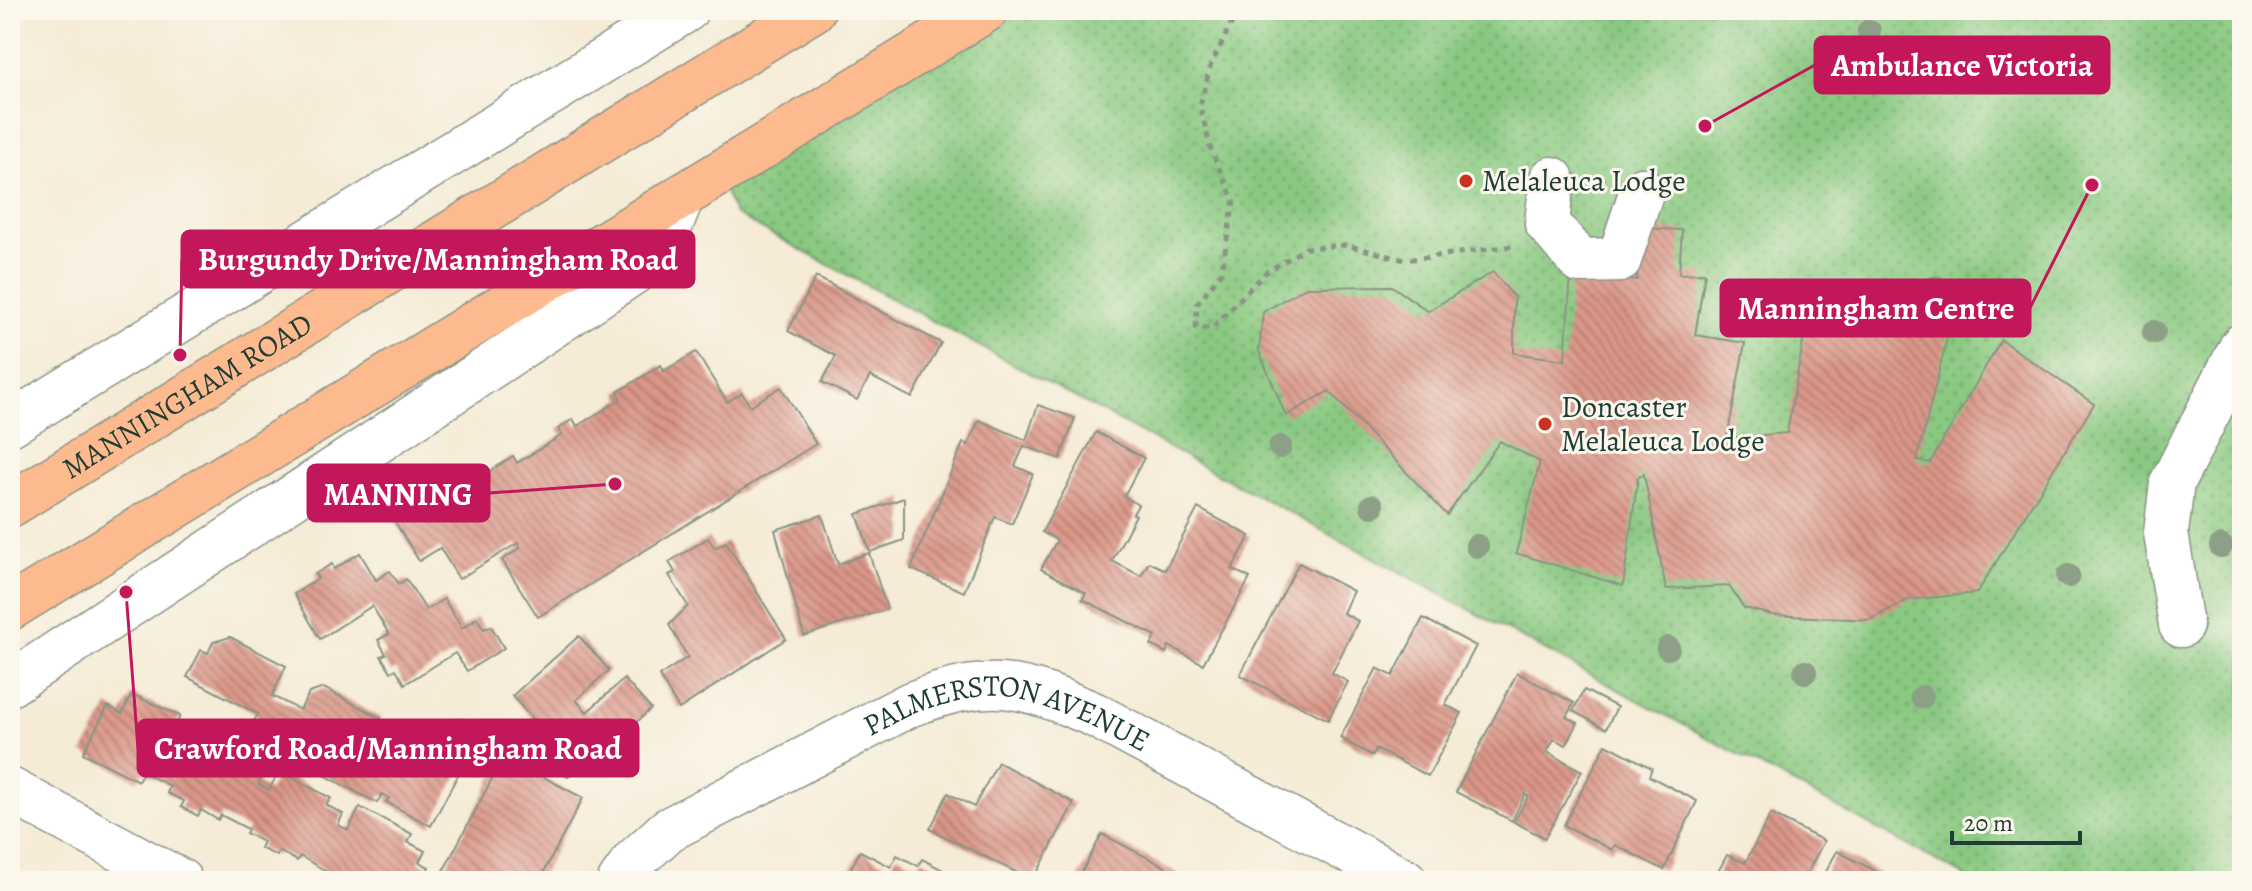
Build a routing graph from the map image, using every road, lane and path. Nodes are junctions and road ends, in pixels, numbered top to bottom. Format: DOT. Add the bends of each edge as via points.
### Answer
graph roads {
  1 [pos="686,10"];
  2 [pos="813,10"];
  3 [pos="986,10"];
  4 [pos="1238,10"];
  5 [pos="1552,179"];
  6 [pos="1642,190"];
  7 [pos="682,196"];
  8 [pos="1547,223"];
  9 [pos="2242,346"];
  10 [pos="10,424"];
  11 [pos="10,505"];
  12 [pos="10,608"];
  13 [pos="2181,625"];
  14 [pos="10,684"];
  15 [pos="10,790"];
  16 [pos="180,881"];
  17 [pos="620,881"];
  18 [pos="1405,881"];
  1 -- 10 [label="street"];
  2 -- 11 [label="main road, MANNINGHAM ROAD"];
  3 -- 7 [label="main road"];
  4 -- 8 [label="path" via="1210,67 1200,106 1211,150 1234,201 1221,273 1197,304 1196,328 1212,328 1265,273 1306,248 1346,245 1405,260 1527,244"];
  5 -- 8 [label="street"];
  6 -- 8 [label="street" via="1619,260 1580,261"];
  7 -- 12 [label="main road"];
  7 -- 14 [label="street" via="658,256"];
  9 -- 13 [label="street" via="2172,483 2166,533"];
  15 -- 16 [label="street"];
  17 -- 18 [label="street, PALMERSTON AVENUE" via="668,830 911,704 953,689 997,683 1046,694 1093,714"];
}
